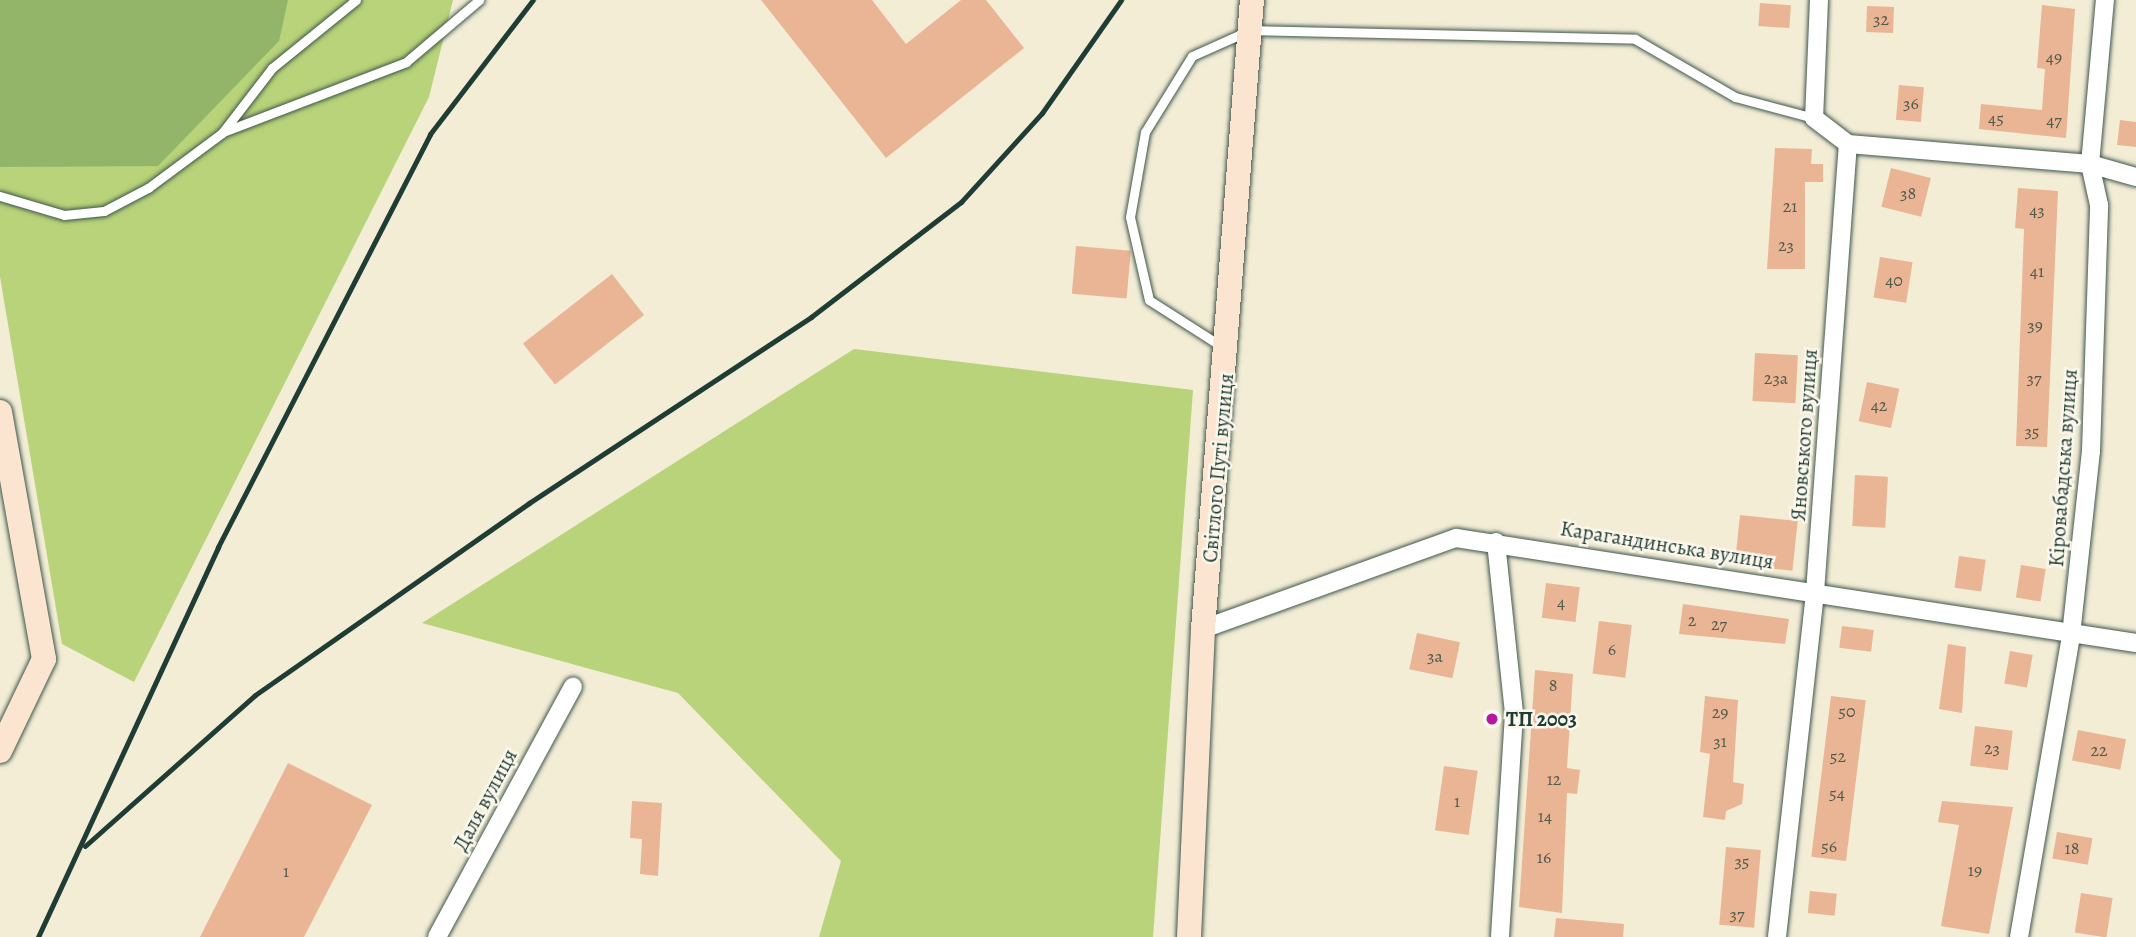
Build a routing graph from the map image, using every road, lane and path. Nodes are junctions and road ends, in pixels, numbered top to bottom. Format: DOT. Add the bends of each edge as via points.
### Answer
graph roads {
  1 [pos="356,0"];
  2 [pos="480,0"];
  3 [pos="1252,0"];
  4 [pos="1819,0"];
  5 [pos="2105,0"];
  6 [pos="1250,30"];
  7 [pos="1815,118"];
  8 [pos="222,133"];
  9 [pos="1848,144"];
  10 [pos="2090,163"];
  11 [pos="2136,177"];
  12 [pos="0,196"];
  13 [pos="1228,351"];
  14 [pos="0,412"];
  15 [pos="1496,542"];
  16 [pos="1815,592"];
  17 [pos="1203,629"];
  18 [pos="2071,635"];
  19 [pos="2136,643"];
  20 [pos="573,686"];
  21 [pos="0,751"];
  22 [pos="437,937"];
  23 [pos="1189,937"];
  24 [pos="1500,937"];
  25 [pos="1777,937"];
  26 [pos="2019,937"];
  1 -- 8 [label="lane" via="272,68"];
  2 -- 8 [label="lane" via="407,62"];
  3 -- 6 [label="main road, Світлого Путі вулиця"];
  4 -- 7 [label="street"];
  5 -- 10 [label="street, Кіровабадська вулиця"];
  6 -- 7 [label="lane" via="1635,39 1735,97"];
  6 -- 13 [label="main road, Світлого Путі вулиця"];
  6 -- 13 [label="lane" via="1192,56 1145,132 1130,217 1149,300"];
  7 -- 9 [label="street"];
  8 -- 12 [label="lane" via="104,212 64,215"];
  9 -- 10 [label="street"];
  9 -- 16 [label="street, Яновського вулиця"];
  10 -- 11 [label="street"];
  10 -- 18 [label="street, Кіровабадська вулиця" via="2099,205 2091,451"];
  13 -- 17 [label="main road, Світлого Путі вулиця"];
  14 -- 21 [label="main road" via="44,659"];
  15 -- 16 [label="street, Карагандинська вулиця"];
  15 -- 17 [label="street, Карагандинська вулиця" via="1456,538"];
  15 -- 24 [label="street" via="1514,714"];
  16 -- 18 [label="street, Карагандинська вулиця"];
  16 -- 25 [label="street, Яновського вулиця"];
  17 -- 23 [label="main road, Світлого Путі вулиця"];
  18 -- 19 [label="street, Карагандинська вулиця"];
  18 -- 26 [label="street, Кіровабадська вулиця"];
  20 -- 22 [label="street, Даля вулиця"];
}
